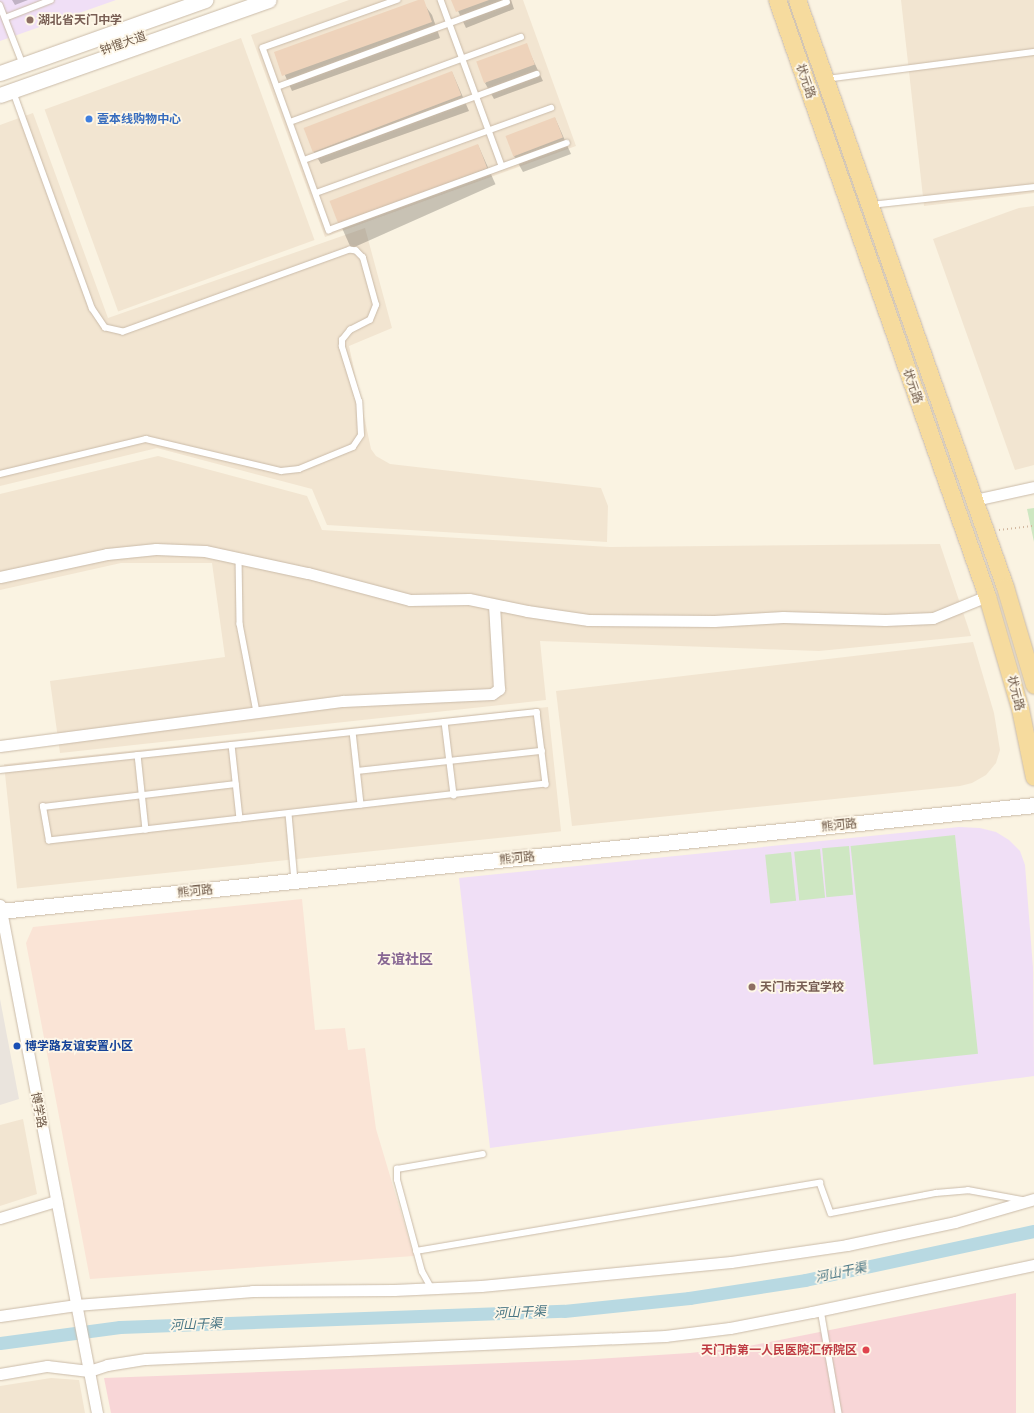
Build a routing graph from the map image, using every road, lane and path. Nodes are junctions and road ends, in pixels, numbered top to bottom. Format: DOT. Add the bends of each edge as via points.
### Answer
graph roads {
  1 [pos="51,0"];
  2 [pos="178,0"];
  3 [pos="205,0"];
  4 [pos="246,0"];
  5 [pos="269,0"];
  6 [pos="398,0"];
  7 [pos="441,0"];
  8 [pos="777,0"];
  9 [pos="797,0"];
  10 [pos="507,2"];
  11 [pos="0,5"];
  12 [pos="5,18"];
  13 [pos="450,23"];
  14 [pos="521,37"];
  15 [pos="1034,52"];
  16 [pos="463,59"];
  17 [pos="22,61"];
  18 [pos="0,64"];
  19 [pos="0,74"];
  20 [pos="537,74"];
  21 [pos="824,79"];
  22 [pos="277,87"];
  23 [pos="4,91"];
  24 [pos="477,97"];
  25 [pos="550,108"];
  26 [pos="290,122"];
  27 [pos="489,130"];
  28 [pos="567,143"];
  29 [pos="304,160"];
  30 [pos="502,166"];
  31 [pos="1034,187"];
  32 [pos="316,193"];
  33 [pos="869,205"];
  34 [pos="0,474"];
  35 [pos="1034,487"];
  36 [pos="975,500"];
  37 [pos="1034,526"];
  38 [pos="986,532"];
  39 [pos="239,558"];
  40 [pos="0,577"];
  41 [pos="987,596"];
  42 [pos="494,604"];
  43 [pos="1034,685"];
  44 [pos="257,712"];
  45 [pos="445,722"];
  46 [pos="353,732"];
  47 [pos="232,745"];
  48 [pos="0,746"];
  49 [pos="542,751"];
  50 [pos="138,755"];
  51 [pos="450,761"];
  52 [pos="0,770"];
  53 [pos="357,771"];
  54 [pos="1034,777"];
  55 [pos="236,784"];
  56 [pos="454,794"];
  57 [pos="142,795"];
  58 [pos="361,805"];
  59 [pos="1034,805"];
  60 [pos="289,814"];
  61 [pos="240,819"];
  62 [pos="146,830"];
  63 [pos="295,881"];
  64 [pos="0,909"];
  65 [pos="483,1154"];
  66 [pos="56,1200"];
  67 [pos="1032,1200"];
  68 [pos="0,1218"];
  69 [pos="416,1251"];
  70 [pos="1034,1265"];
  71 [pos="431,1288"];
  72 [pos="77,1310"];
  73 [pos="821,1310"];
  74 [pos="0,1316"];
  75 [pos="88,1368"];
  76 [pos="0,1374"];
  77 [pos="97,1413"];
  78 [pos="838,1413"];
  1 -- 12 [label="lane"];
  2 -- 17 [label="street"];
  3 -- 17 [label="street, 钟惺大道"];
  4 -- 23 [label="street, 钟惺大道"];
  5 -- 23 [label="street"];
  6 -- 22 [label="lane" via="263,48"];
  7 -- 13 [label="lane"];
  8 -- 41 [label="main road, 状元路"];
  9 -- 21 [label="main road, 状元路"];
  10 -- 13 [label="lane"];
  11 -- 12 [label="lane"];
  12 -- 17 [label="lane"];
  13 -- 16 [label="lane"];
  13 -- 22 [label="lane"];
  14 -- 16 [label="lane"];
  15 -- 21 [label="lane"];
  16 -- 24 [label="lane"];
  16 -- 26 [label="lane"];
  17 -- 18 [label="street"];
  17 -- 19 [label="street, 钟惺大道"];
  20 -- 24 [label="lane"];
  21 -- 33 [label="main road, 状元路"];
  22 -- 26 [label="lane"];
  23 -- 34 [label="lane" via="92,309 105,328 123,332 350,250 356,251 363,258 376,305 370,320 350,330 342,340 359,402 361,435 353,447 299,468 281,471 146,439"];
  24 -- 27 [label="lane"];
  24 -- 29 [label="lane"];
  25 -- 27 [label="lane"];
  26 -- 29 [label="lane"];
  27 -- 30 [label="lane"];
  27 -- 32 [label="lane"];
  28 -- 30 [label="lane"];
  29 -- 32 [label="lane"];
  30 -- 32 [label="lane" via="329,230"];
  31 -- 33 [label="lane"];
  33 -- 36 [label="main road, 状元路"];
  35 -- 36 [label="street"];
  36 -- 38 [label="main road, 状元路"];
  37 -- 38 [label="path"];
  38 -- 43 [label="main road, 状元路" via="1021,635"];
  39 -- 40 [label="street" via="206,551 156,549 107,554"];
  39 -- 42 [label="street" via="410,600 469,599"];
  39 -- 44 [label="lane" via="240,624"];
  41 -- 42 [label="street" via="933,618 885,620 783,617 714,621 588,620"];
  41 -- 54 [label="main road, 状元路" via="1018,702"];
  42 -- 44 [label="street" via="499,689 496,693 343,701"];
  44 -- 48 [label="street"];
  45 -- 46 [label="lane"];
  45 -- 49 [label="lane" via="537,712"];
  45 -- 51 [label="lane"];
  46 -- 47 [label="lane"];
  46 -- 53 [label="lane"];
  47 -- 50 [label="lane"];
  47 -- 55 [label="lane"];
  49 -- 51 [label="lane"];
  49 -- 56 [label="lane" via="546,784"];
  50 -- 52 [label="lane"];
  50 -- 57 [label="lane"];
  51 -- 53 [label="lane"];
  51 -- 56 [label="lane"];
  53 -- 58 [label="lane"];
  55 -- 57 [label="lane"];
  55 -- 61 [label="lane"];
  56 -- 58 [label="lane"];
  57 -- 62 [label="lane"];
  57 -- 62 [label="lane" via="43,806 49,841"];
  58 -- 60 [label="lane"];
  59 -- 63 [label="street, 熊河路"];
  60 -- 61 [label="lane"];
  60 -- 63 [label="lane"];
  61 -- 62 [label="lane"];
  63 -- 64 [label="street, 熊河路"];
  64 -- 66 [label="street, 博学路"];
  65 -- 69 [label="lane" via="397,1169 397,1180"];
  66 -- 68 [label="street"];
  66 -- 72 [label="street, 博学路"];
  67 -- 69 [label="lane" via="968,1190 936,1193 831,1213 820,1183"];
  67 -- 71 [label="street" via="955,1222 847,1245 746,1260 481,1286"];
  69 -- 71 [label="lane" via="422,1272"];
  70 -- 73 [label="street"];
  71 -- 72 [label="street" via="252,1291"];
  72 -- 74 [label="street"];
  72 -- 75 [label="street, 博学路"];
  73 -- 75 [label="street" via="730,1328 665,1336 146,1358"];
  73 -- 78 [label="lane"];
  75 -- 76 [label="street" via="47,1366"];
  75 -- 77 [label="street"];
}
